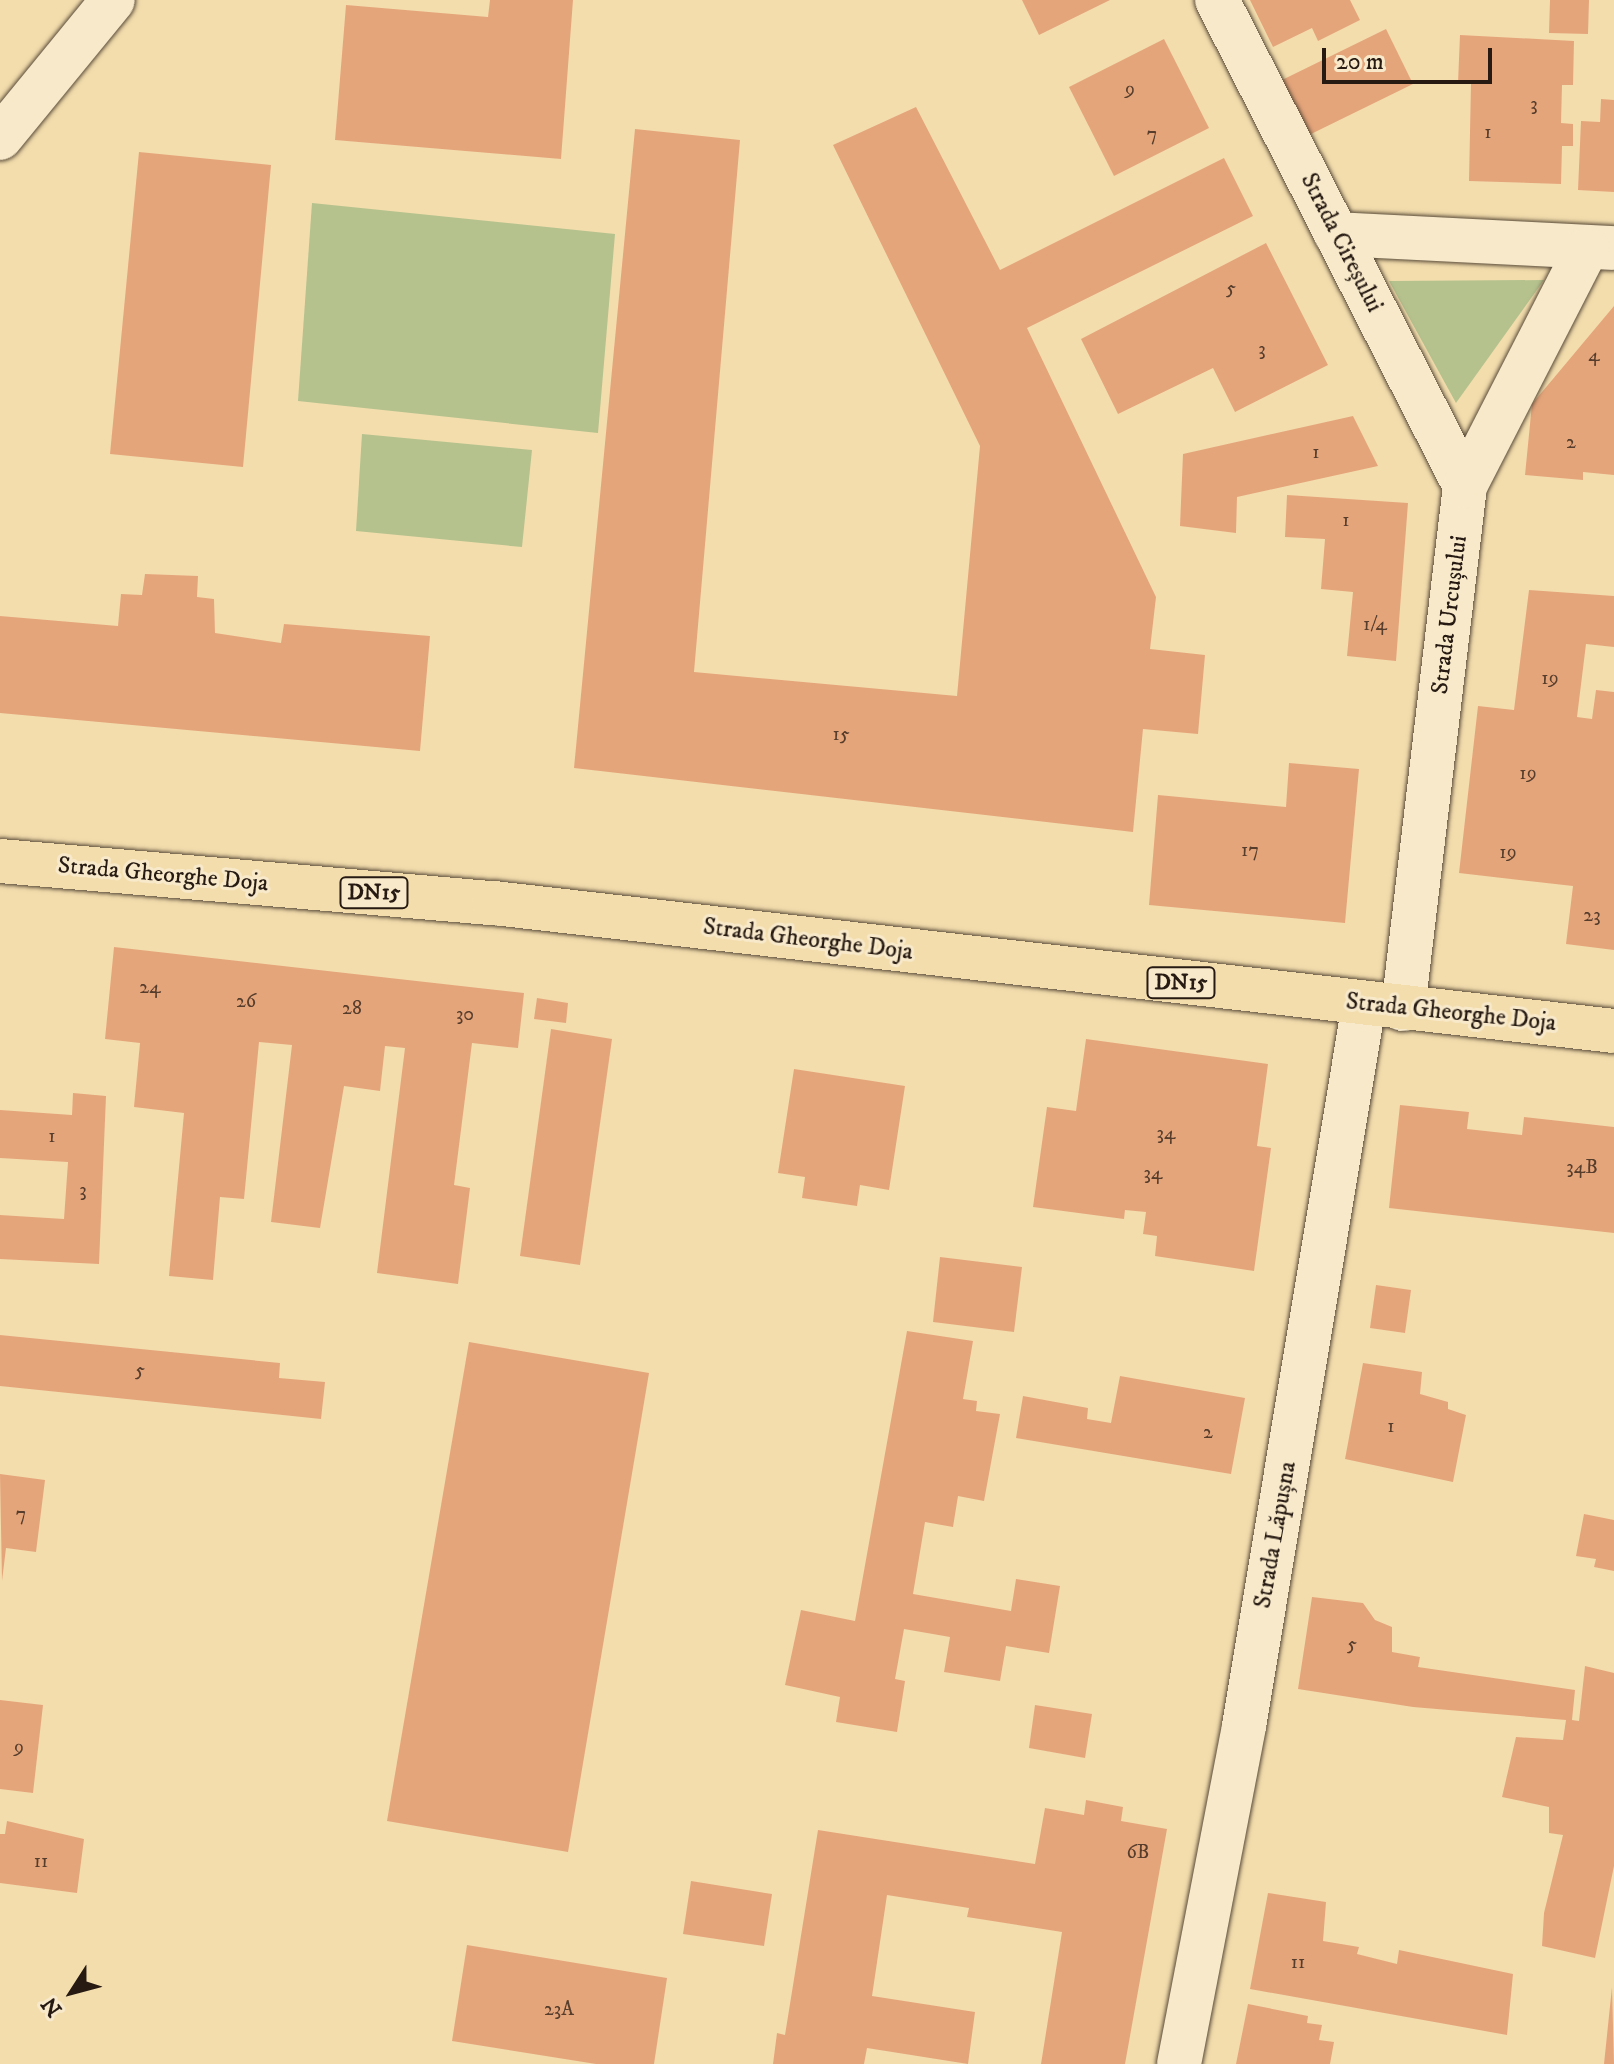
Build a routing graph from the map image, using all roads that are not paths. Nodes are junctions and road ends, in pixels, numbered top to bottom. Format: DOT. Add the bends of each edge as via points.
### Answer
graph roads {
  1 [pos="113,0"];
  2 [pos="1217,0"];
  3 [pos="0,138"];
  4 [pos="1336,234"];
  5 [pos="1600,248"];
  6 [pos="1465,486"];
  7 [pos="0,861"];
  8 [pos="1384,1006"];
  9 [pos="1614,1031"];
  10 [pos="1179,2064"];
  1 -- 3 [label="street"];
  2 -- 4 [label="street, Strada Cireșului"];
  4 -- 5 [label="street, Strada Urcușului"];
  4 -- 6 [label="street, Strada Cireșului"];
  5 -- 6 [label="street, Strada Urcușului"];
  6 -- 8 [label="street, Strada Urcușului"];
  7 -- 8 [label="main road, Strada Gheorghe Doja / DN15" via="494,903"];
  8 -- 9 [label="main road, Strada Gheorghe Doja / DN15"];
  8 -- 10 [label="street, Strada Lăpușna"];
}
